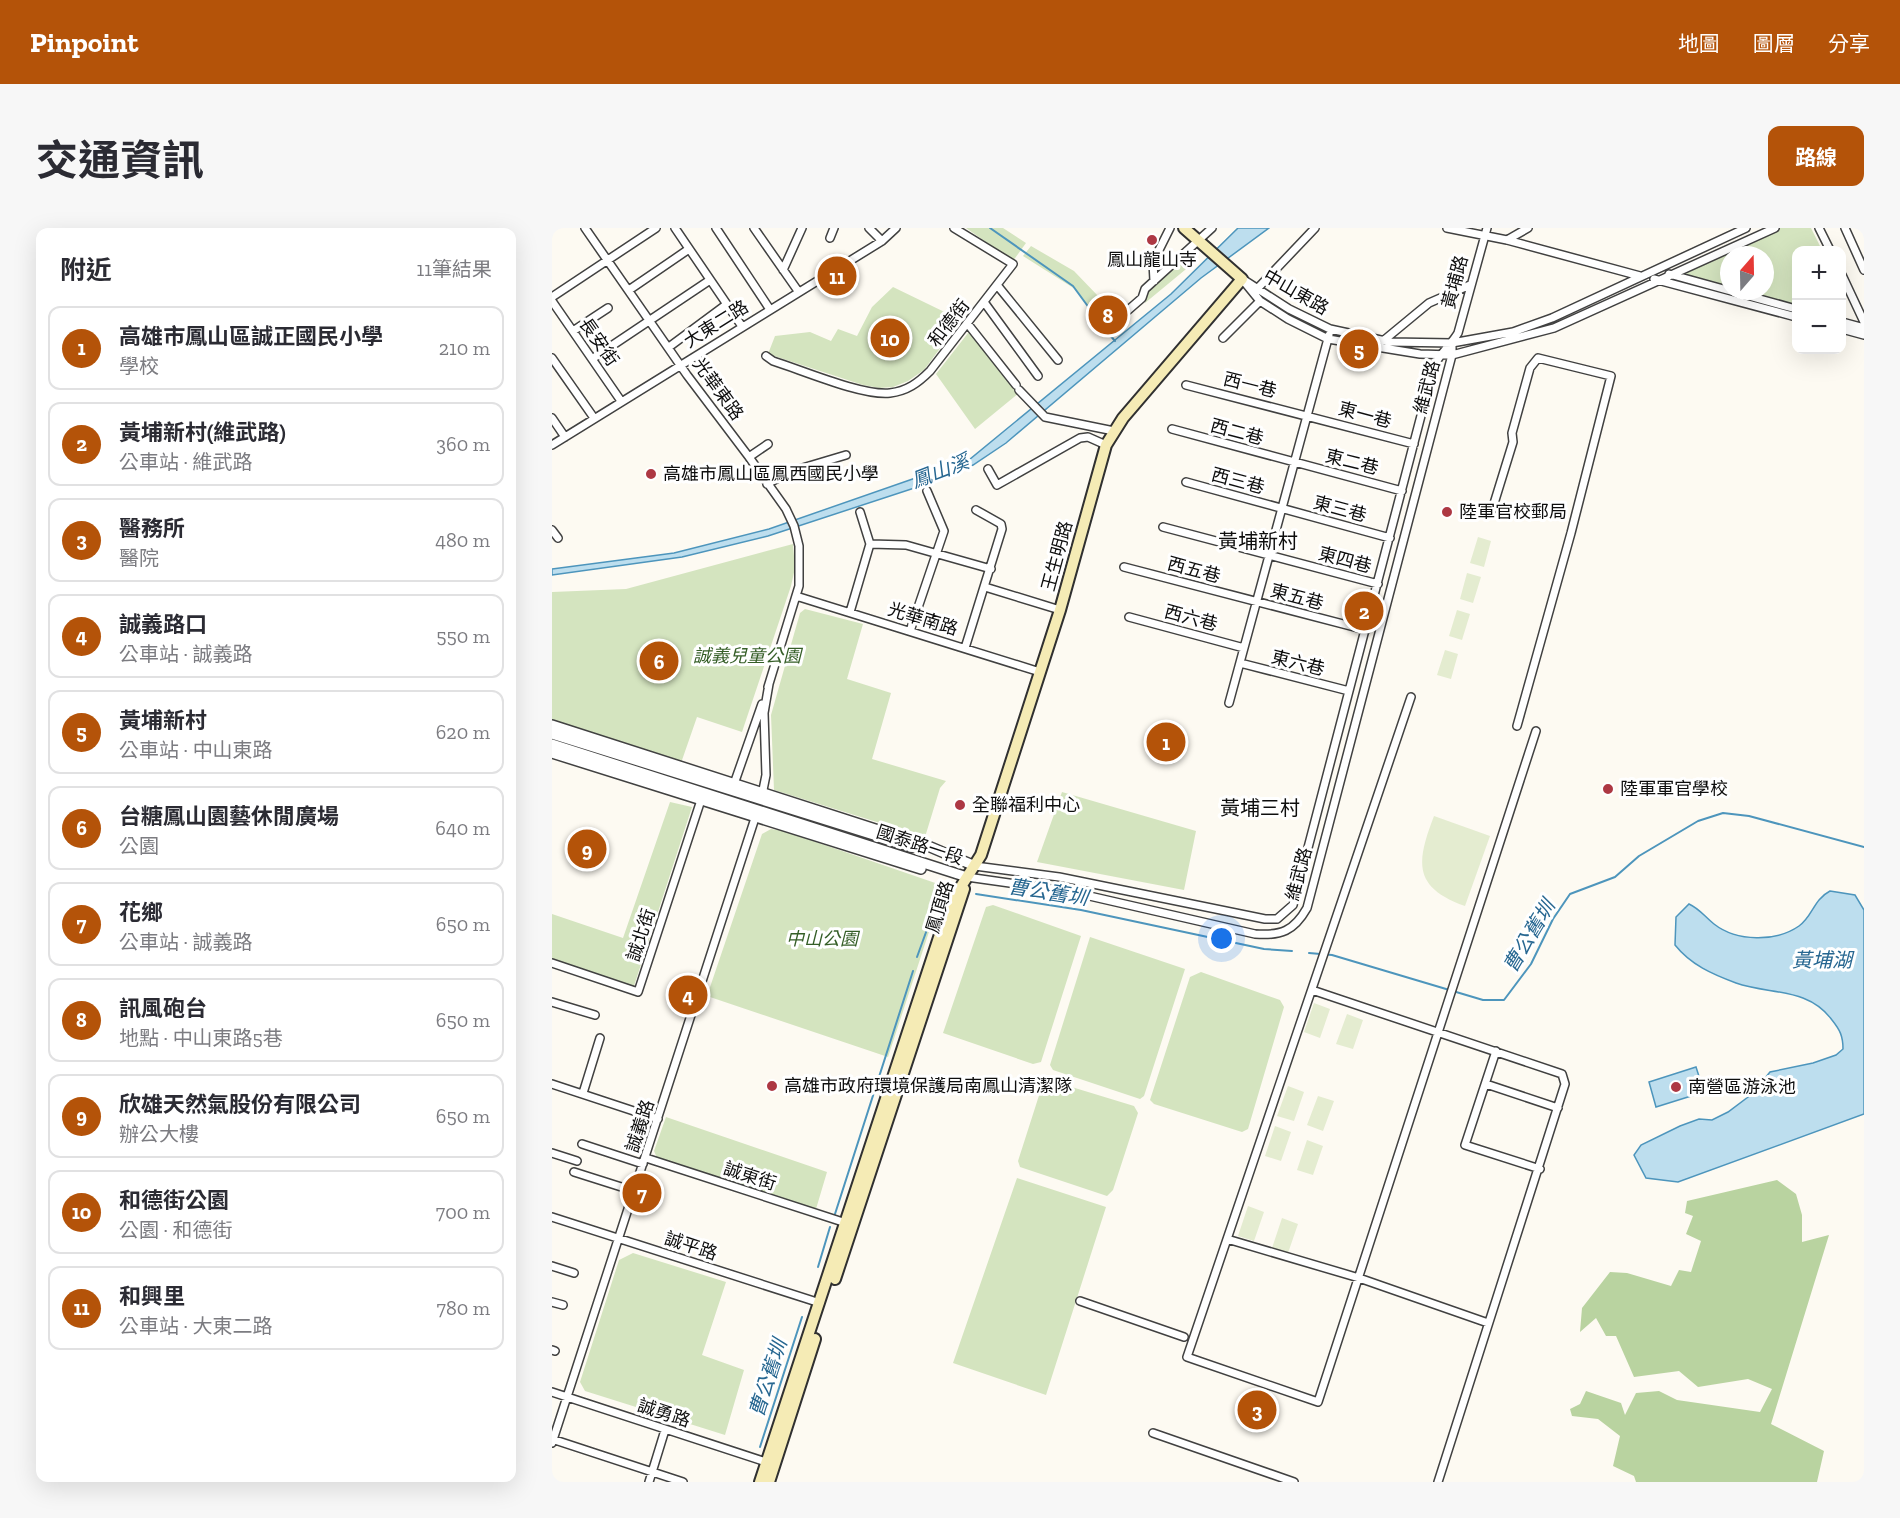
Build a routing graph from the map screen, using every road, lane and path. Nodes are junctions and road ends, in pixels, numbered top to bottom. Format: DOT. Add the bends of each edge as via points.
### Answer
graph roads {
  1 [pos="585,228"];
  2 [pos="656,228"];
  3 [pos="675,228"];
  4 [pos="716,228"];
  5 [pos="754,228"];
  6 [pos="802,228"];
  7 [pos="834,228"];
  8 [pos="868,228"];
  9 [pos="896,228"];
  10 [pos="954,228"];
  11 [pos="1170,228"];
  12 [pos="1184,228"];
  13 [pos="1212,228"];
  14 [pos="1316,228"];
  15 [pos="1447,228"];
  16 [pos="1528,228"];
  17 [pos="1746,228"];
  18 [pos="1775,228"];
  19 [pos="1819,228"];
  20 [pos="1845,228"];
  21 [pos="1460,229"];
  22 [pos="1485,231"];
  23 [pos="830,238"];
  24 [pos="1507,240"];
  25 [pos="882,241"];
  26 [pos="1202,242"];
  27 [pos="1828,246"];
  28 [pos="689,249"];
  29 [pos="608,260"];
  30 [pos="783,270"];
  31 [pos="1654,270"];
  32 [pos="1864,270"];
  33 [pos="1669,274"];
  34 [pos="1640,276"];
  35 [pos="1242,279"];
  36 [pos="710,280"];
  37 [pos="1154,280"];
  38 [pos="1656,280"];
  39 [pos="1846,284"];
  40 [pos="997,285"];
  41 [pos="1470,285"];
  42 [pos="1259,287"];
  43 [pos="629,290"];
  44 [pos="798,291"];
  45 [pos="1253,294"];
  46 [pos="552,299"];
  47 [pos="1260,301"];
  48 [pos="984,302"];
  49 [pos="727,304"];
  50 [pos="608,308"];
  51 [pos="769,308"];
  52 [pos="1792,308"];
  53 [pos="1792,316"];
  54 [pos="651,321"];
  55 [pos="1864,322"];
  56 [pos="967,323"];
  57 [pos="1846,323"];
  58 [pos="741,325"];
  59 [pos="1111,325"];
  60 [pos="1864,328"];
  61 [pos="1330,329"];
  62 [pos="1846,330"];
  63 [pos="573,331"];
  64 [pos="1864,335"];
  65 [pos="1223,338"];
  66 [pos="1328,339"];
  67 [pos="1383,340"];
  68 [pos="1452,343"];
  69 [pos="669,347"];
  70 [pos="1439,355"];
  71 [pos="1452,355"];
  72 [pos="766,356"];
  73 [pos="552,358"];
  74 [pos="592,359"];
  75 [pos="1058,360"];
  76 [pos="681,363"];
  77 [pos="1038,376"];
  78 [pos="1186,385"];
  79 [pos="621,401"];
  80 [pos="1307,414"];
  81 [pos="552,418"];
  82 [pos="594,418"];
  83 [pos="1172,429"];
  84 [pos="1114,431"];
  85 [pos="565,437"];
  86 [pos="768,444"];
  87 [pos="1414,444"];
  88 [pos="552,445"];
  89 [pos="1106,445"];
  90 [pos="846,455"];
  91 [pos="749,457"];
  92 [pos="1294,463"];
  93 [pos="988,469"];
  94 [pos="1185,482"];
  95 [pos="767,484"];
  96 [pos="927,491"];
  97 [pos="1402,491"];
  98 [pos="1282,509"];
  99 [pos="976,510"];
  100 [pos="1492,510"];
  101 [pos="860,512"];
  102 [pos="1162,526"];
  103 [pos="552,530"];
  104 [pos="558,538"];
  105 [pos="1390,538"];
  106 [pos="870,544"];
  107 [pos="936,555"];
  108 [pos="1269,556"];
  109 [pos="1124,567"];
  110 [pos="991,569"];
  111 [pos="1378,584"];
  112 [pos="985,587"];
  113 [pos="796,596"];
  114 [pos="1257,602"];
  115 [pos="1060,610"];
  116 [pos="850,612"];
  117 [pos="1129,617"];
  118 [pos="1366,630"];
  119 [pos="910,631"];
  120 [pos="965,648"];
  121 [pos="1244,648"];
  122 [pos="1240,663"];
  123 [pos="1040,672"];
  124 [pos="769,684"];
  125 [pos="1349,691"];
  126 [pos="1411,697"];
  127 [pos="1229,703"];
  128 [pos="552,725"];
  129 [pos="1517,726"];
  130 [pos="1536,731"];
  131 [pos="552,734"];
  132 [pos="552,744"];
  133 [pos="552,753"];
  134 [pos="734,784"];
  135 [pos="701,800"];
  136 [pos="759,806"];
  137 [pos="975,866"];
  138 [pos="967,878"];
  139 [pos="552,963"];
  140 [pos="1312,990"];
  141 [pos="552,1002"];
  142 [pos="595,1015"];
  143 [pos="1438,1033"];
  144 [pos="600,1038"];
  145 [pos="1496,1051"];
  146 [pos="552,1083"];
  147 [pos="1486,1084"];
  148 [pos="583,1093"];
  149 [pos="1558,1108"];
  150 [pos="658,1119"];
  151 [pos="582,1144"];
  152 [pos="552,1153"];
  153 [pos="577,1161"];
  154 [pos="645,1161"];
  155 [pos="1540,1169"];
  156 [pos="574,1172"];
  157 [pos="634,1191"];
  158 [pos="552,1217"];
  159 [pos="846,1223"];
  160 [pos="619,1238"];
  161 [pos="1227,1239"];
  162 [pos="552,1266"];
  163 [pos="574,1273"];
  164 [pos="1359,1278"];
  165 [pos="1080,1301"];
  166 [pos="552,1302"];
  167 [pos="820,1303"];
  168 [pos="563,1305"];
  169 [pos="1488,1323"];
  170 [pos="1184,1336"];
  171 [pos="552,1392"];
  172 [pos="567,1397"];
  173 [pos="665,1430"];
  174 [pos="1153,1433"];
  175 [pos="552,1440"];
  176 [pos="766,1462"];
  177 [pos="652,1472"];
  178 [pos="649,1482"];
  179 [pos="683,1482"];
  180 [pos="760,1482"];
  181 [pos="769,1482"];
  182 [pos="1294,1482"];
  183 [pos="1438,1482"];
  1 -- 29 [label="street, 光華東路"];
  2 -- 29 [label="street"];
  3 -- 28 [label="street"];
  4 -- 51 [label="street"];
  5 -- 30 [label="street"];
  6 -- 30 [label="street"];
  7 -- 23 [label="street"];
  8 -- 25 [label="street"];
  9 -- 25 [label="street, 大東二路"];
  10 -- 40 [label="street, 和德街" via="1013,264"];
  11 -- 37 [label="street" via="1154,262"];
  12 -- 26 [label="main road"];
  13 -- 26 [label="street"];
  14 -- 42 [label="street"];
  15 -- 21 [label="street"];
  16 -- 24 [label="street"];
  17 -- 31 [label="street, 中山東路"];
  18 -- 33 [label="street, 中山東路"];
  19 -- 27 [label="street"];
  20 -- 32 [label="street"];
  21 -- 22 [label="street"];
  22 -- 24 [label="street"];
  22 -- 41 [label="street, 黃埔路"];
  24 -- 34 [label="street"];
  25 -- 44 [label="street, 大東二路"];
  26 -- 35 [label="main road"];
  26 -- 37 [label="street"];
  28 -- 36 [label="street"];
  28 -- 43 [label="street"];
  29 -- 43 [label="street, 光華東路"];
  29 -- 46 [label="street"];
  30 -- 44 [label="street"];
  31 -- 33 [label="street"];
  31 -- 34 [label="street, 中山東路"];
  33 -- 38 [label="street, 中山東路"];
  33 -- 52 [label="street"];
  34 -- 38 [label="street"];
  34 -- 68 [label="street, 中山東路" via="1542,322 1513,332"];
  35 -- 42 [label="street, 中山東路"];
  35 -- 45 [label="street, 中山東路"];
  35 -- 84 [label="main road, 王生明路"];
  36 -- 49 [label="street"];
  36 -- 54 [label="street"];
  37 -- 59 [label="street" via="1142,298"];
  38 -- 53 [label="street"];
  38 -- 71 [label="street, 中山東路" via="1554,328"];
  39 -- 55 [label="street"];
  40 -- 48 [label="street, 和德街"];
  40 -- 75 [label="street"];
  41 -- 67 [label="street" via="1430,303"];
  41 -- 68 [label="street, 黃埔路"];
  42 -- 45 [label="street"];
  42 -- 61 [label="street, 中山東路" via="1289,309"];
  43 -- 54 [label="street, 光華東路"];
  44 -- 51 [label="street, 大東二路"];
  45 -- 47 [label="street, 中山東路"];
  46 -- 63 [label="street, 長安街"];
  47 -- 65 [label="street"];
  47 -- 66 [label="street, 中山東路"];
  48 -- 56 [label="street, 和德街"];
  48 -- 77 [label="street"];
  49 -- 58 [label="street"];
  49 -- 69 [label="street"];
  50 -- 63 [label="street"];
  51 -- 58 [label="street, 大東二路"];
  54 -- 69 [label="street, 光華東路"];
  54 -- 74 [label="street"];
  56 -- 72 [label="street, 和德街" via="919,382 891,393 871,392"];
  56 -- 84 [label="street" via="1045,417"];
  57 -- 60 [label="street"];
  58 -- 76 [label="street, 大東二路"];
  61 -- 66 [label="street"];
  61 -- 67 [label="street, 中山東路"];
  62 -- 64 [label="street"];
  63 -- 74 [label="street, 長安街"];
  66 -- 70 [label="street, 中山東路"];
  66 -- 80 [label="street"];
  67 -- 68 [label="street, 中山東路"];
  68 -- 70 [label="street, 維武路"];
  68 -- 71 [label="street, 維武路"];
  69 -- 76 [label="street, 光華東路"];
  70 -- 71 [label="street, 中山東路"];
  70 -- 87 [label="street, 維武路"];
  71 -- 138 [label="street, 維武路" via="1307,908 1300,921 1276,936 1255,934 1072,892"];
  73 -- 82 [label="street"];
  74 -- 79 [label="street, 長安街"];
  76 -- 79 [label="street, 大東二路"];
  76 -- 91 [label="street, 光華東路"];
  78 -- 80 [label="street, 西一巷"];
  79 -- 82 [label="street, 大東二路"];
  80 -- 87 [label="street, 東一巷"];
  80 -- 92 [label="street"];
  81 -- 85 [label="street"];
  82 -- 85 [label="street, 大東二路"];
  83 -- 92 [label="street, 西二巷"];
  84 -- 89 [label="main road, 王生明路"];
  85 -- 88 [label="street, 大東二路"];
  86 -- 91 [label="street"];
  87 -- 97 [label="street, 維武路"];
  89 -- 93 [label="street" via="1088,437 1080,438 997,484"];
  89 -- 115 [label="main road, 王生明路"];
  90 -- 95 [label="street" via="789,472"];
  91 -- 95 [label="street, 光華東路"];
  92 -- 97 [label="street, 東二巷"];
  92 -- 98 [label="street"];
  94 -- 98 [label="street, 西三巷"];
  95 -- 113 [label="street, 光華東路" via="786,509 797,536"];
  96 -- 107 [label="street" via="944,531"];
  97 -- 105 [label="street, 維武路"];
  98 -- 105 [label="street, 東三巷"];
  98 -- 108 [label="street"];
  99 -- 110 [label="street" via="1001,524"];
  100 -- 129 [label="street" via="1530,368 1538,358 1611,376"];
  101 -- 106 [label="street"];
  102 -- 108 [label="street, 東四巷"];
  103 -- 104 [label="street"];
  105 -- 111 [label="street, 維武路"];
  106 -- 107 [label="street" via="906,545"];
  106 -- 116 [label="street"];
  107 -- 110 [label="street"];
  107 -- 119 [label="street"];
  108 -- 111 [label="street, 東四巷"];
  108 -- 114 [label="street"];
  109 -- 114 [label="street, 西五巷"];
  110 -- 112 [label="street"];
  111 -- 118 [label="street, 維武路"];
  112 -- 115 [label="street"];
  112 -- 120 [label="street"];
  113 -- 116 [label="street, 光華南路"];
  113 -- 124 [label="street"];
  114 -- 118 [label="street, 東五巷"];
  114 -- 121 [label="street"];
  115 -- 123 [label="main road, 王生明路"];
  116 -- 119 [label="street, 光華南路"];
  117 -- 121 [label="street, 西六巷"];
  118 -- 125 [label="street, 維武路"];
  119 -- 120 [label="street, 光華南路"];
  120 -- 123 [label="street, 光華南路"];
  121 -- 122 [label="street"];
  122 -- 125 [label="street, 東六巷"];
  122 -- 127 [label="street"];
  123 -- 137 [label="main road, 王生明路"];
  124 -- 134 [label="street"];
  124 -- 136 [label="street" via="764,713 766,775"];
  125 -- 137 [label="street, 維武路" via="1293,905 1276,919 1059,877"];
  126 -- 140 [label="street"];
  128 -- 134 [label="street, 國泰路一段"];
  130 -- 143 [label="street"];
  131 -- 136 [label="street, 國泰路一段"];
  132 -- 136 [label="street, 國泰路一段"];
  133 -- 135 [label="street, 國泰路一段"];
  134 -- 136 [label="street, 國泰路一段"];
  135 -- 136 [label="street, 國泰路一段"];
  135 -- 139 [label="street, 誠北街" via="638,992"];
  136 -- 137 [label="street, 國泰路一段" via="804,810"];
  136 -- 138 [label="street, 國泰路一段"];
  136 -- 150 [label="street, 誠義路"];
  137 -- 138 [label="main road, 王生明路"];
  138 -- 159 [label="main road, 鳳頂路" via="950,904"];
  138 -- 181 [label="main road, 鳳頂路"];
  140 -- 143 [label="street"];
  140 -- 161 [label="street"];
  141 -- 142 [label="street"];
  143 -- 145 [label="street"];
  143 -- 164 [label="street"];
  144 -- 148 [label="street"];
  145 -- 147 [label="street"];
  145 -- 149 [label="street" via="1562,1074 1565,1084"];
  146 -- 148 [label="street"];
  147 -- 149 [label="street"];
  147 -- 155 [label="street" via="1465,1145"];
  148 -- 150 [label="street"];
  149 -- 155 [label="street"];
  150 -- 154 [label="street, 誠義路"];
  151 -- 154 [label="street, 誠東街"];
  152 -- 153 [label="street"];
  154 -- 157 [label="street, 誠義路"];
  154 -- 159 [label="street, 誠東街"];
  155 -- 169 [label="street"];
  156 -- 157 [label="street"];
  157 -- 160 [label="street, 誠義路"];
  158 -- 160 [label="street, 誠平路"];
  159 -- 167 [label="main road, 鳳頂路"];
  160 -- 167 [label="street, 誠平路"];
  160 -- 172 [label="street, 誠義路"];
  161 -- 164 [label="street"];
  161 -- 164 [label="street" via="1187,1357 1318,1402"];
  162 -- 163 [label="street"];
  164 -- 169 [label="street"];
  165 -- 170 [label="street"];
  166 -- 168 [label="street"];
  167 -- 176 [label="main road, 鳳頂路"];
  169 -- 183 [label="street"];
  171 -- 172 [label="street, 誠勇路"];
  172 -- 173 [label="street, 誠勇路"];
  172 -- 175 [label="street, 誠義路"];
  173 -- 176 [label="street, 誠勇路"];
  173 -- 177 [label="street"];
  174 -- 182 [label="street"];
  175 -- 177 [label="street"];
  176 -- 180 [label="main road, 鳳頂路"];
  177 -- 178 [label="street"];
  177 -- 179 [label="street"];
}
